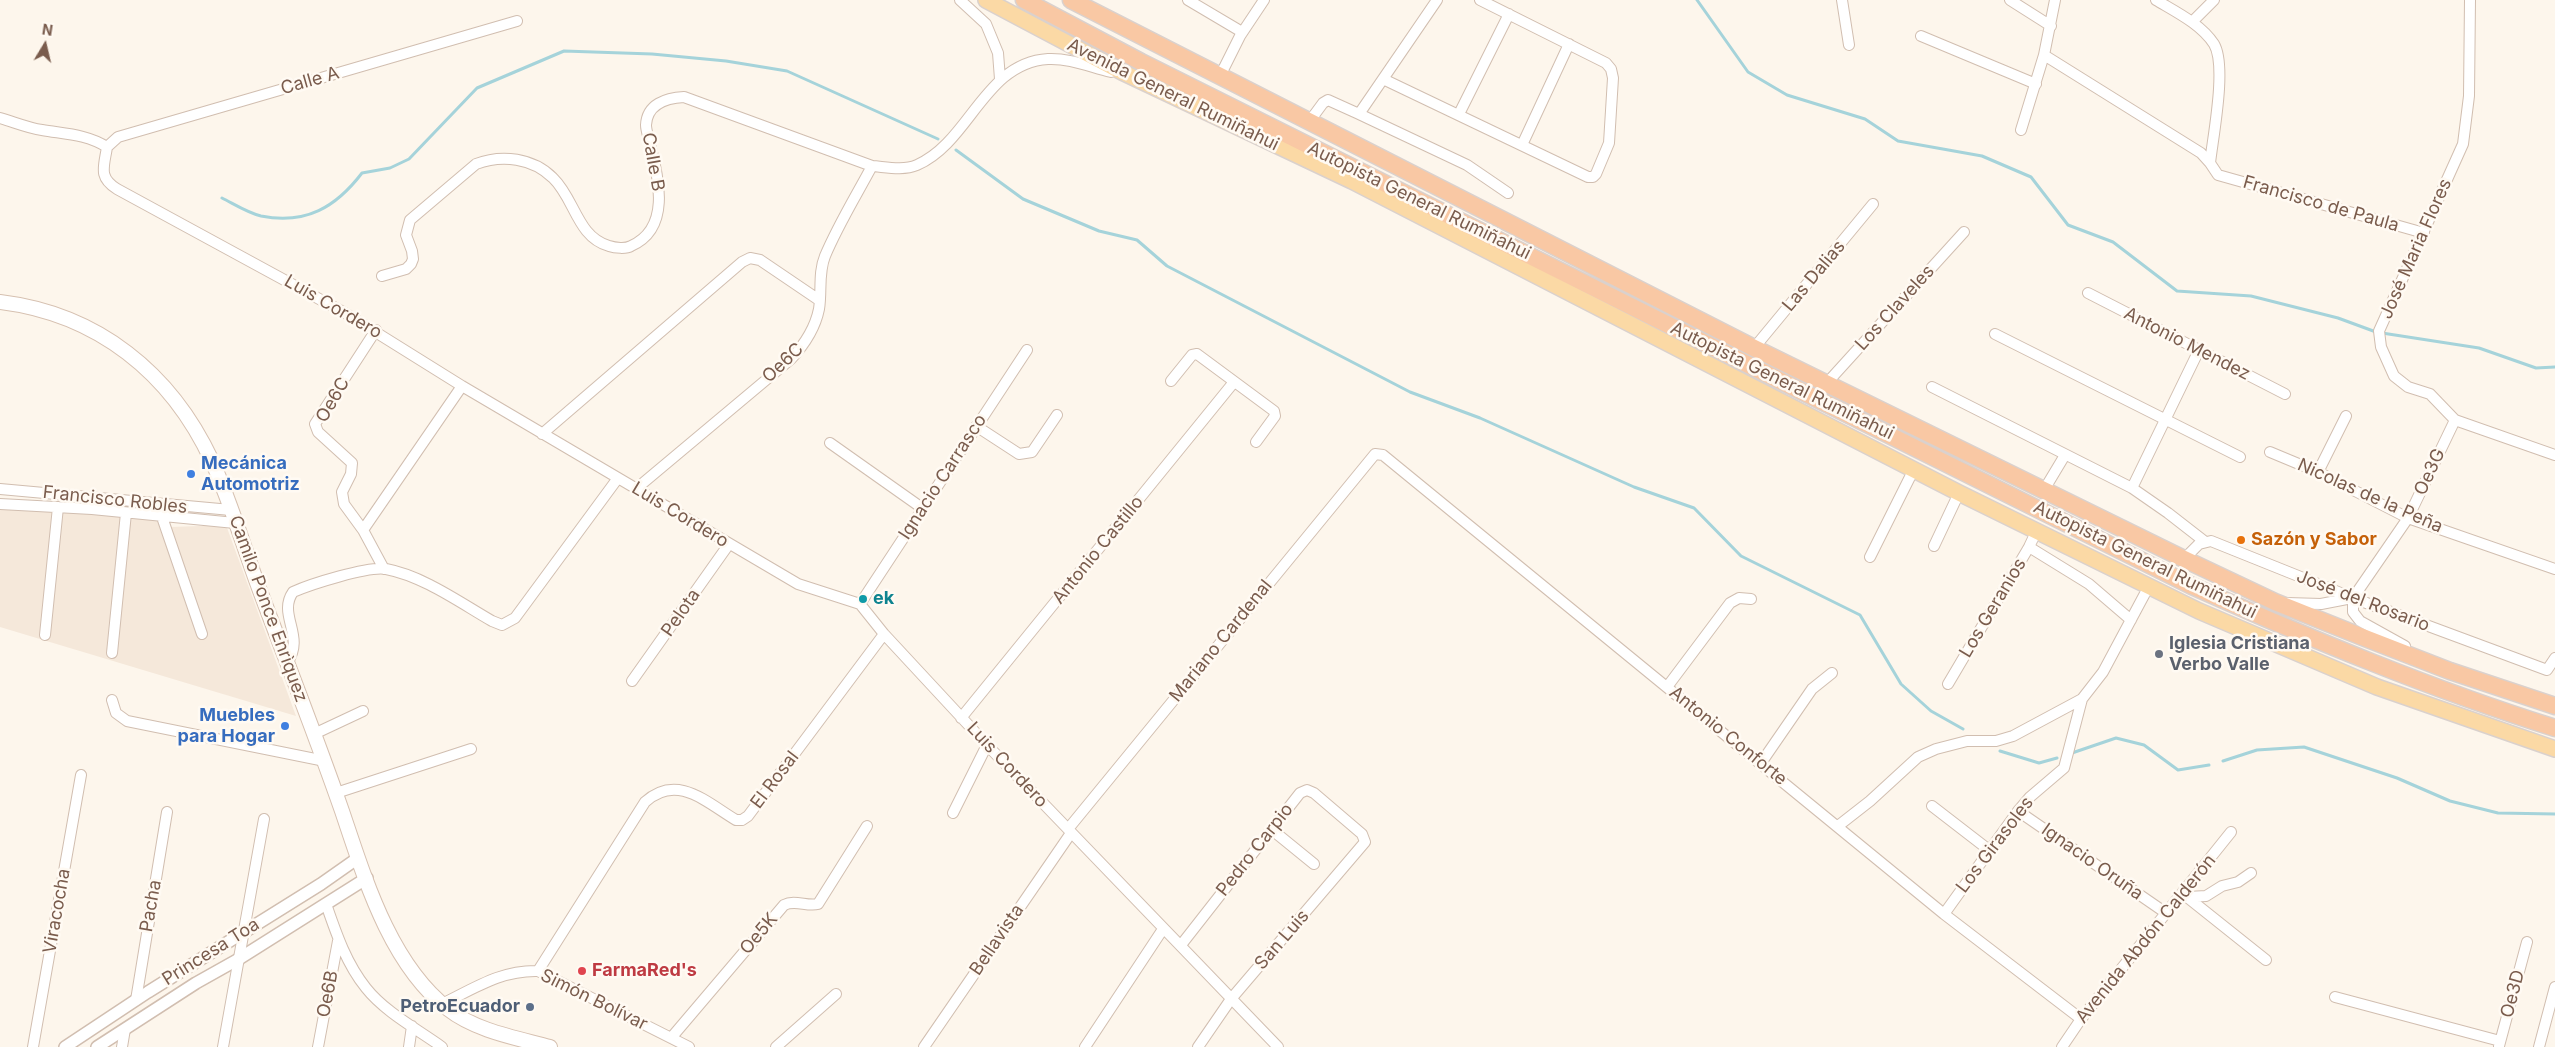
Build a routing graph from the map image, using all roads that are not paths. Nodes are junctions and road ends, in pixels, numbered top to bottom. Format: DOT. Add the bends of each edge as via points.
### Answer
graph roads {
  1 [pos="960,0"];
  2 [pos="986,0"];
  3 [pos="1024,0"];
  4 [pos="1071,0"];
  5 [pos="1188,0"];
  6 [pos="1264,0"];
  7 [pos="1437,0"];
  8 [pos="1480,0"];
  9 [pos="1842,0"];
  10 [pos="2010,0"];
  11 [pos="2055,0"];
  12 [pos="2156,0"];
  13 [pos="2214,0"];
  14 [pos="2470,0"];
  15 [pos="1509,14"];
  16 [pos="517,21"];
  17 [pos="2192,22"];
  18 [pos="2051,26"];
  19 [pos="1242,32"];
  20 [pos="1921,36"];
  21 [pos="1569,44"];
  22 [pos="1850,45"];
  23 [pos="2044,54"];
  24 [pos="1122,72"];
  25 [pos="1220,76"];
  26 [pos="1000,79"];
  27 [pos="1382,79"];
  28 [pos="2036,84"];
  29 [pos="1359,114"];
  30 [pos="1459,114"];
  31 [pos="0,118"];
  32 [pos="1309,122"];
  33 [pos="2022,130"];
  34 [pos="1522,146"];
  35 [pos="107,147"];
  36 [pos="2210,162"];
  37 [pos="872,166"];
  38 [pos="1508,193"];
  39 [pos="1873,204"];
  40 [pos="1964,232"];
  41 [pos="2424,232"];
  42 [pos="382,276"];
  43 [pos="2088,293"];
  44 [pos="819,300"];
  45 [pos="0,302"];
  46 [pos="376,330"];
  47 [pos="1995,334"];
  48 [pos="1754,348"];
  49 [pos="1027,350"];
  50 [pos="2200,350"];
  51 [pos="1170,381"];
  52 [pos="1234,382"];
  53 [pos="1826,384"];
  54 [pos="462,386"];
  55 [pos="1932,388"];
  56 [pos="2286,394"];
  57 [pos="1057,415"];
  58 [pos="2346,416"];
  59 [pos="2166,419"];
  60 [pos="2455,420"];
  61 [pos="976,426"];
  62 [pos="542,434"];
  63 [pos="1256,442"];
  64 [pos="830,443"];
  65 [pos="2270,452"];
  66 [pos="1375,454"];
  67 [pos="2555,454"];
  68 [pos="2065,455"];
  69 [pos="2240,457"];
  70 [pos="1914,469"];
  71 [pos="2318,472"];
  72 [pos="618,478"];
  73 [pos="638,488"];
  74 [pos="2132,488"];
  75 [pos="0,489"];
  76 [pos="2044,490"];
  77 [pos="1960,493"];
  78 [pos="0,504"];
  79 [pos="58,507"];
  80 [pos="922,508"];
  81 [pos="126,513"];
  82 [pos="162,517"];
  83 [pos="233,517"];
  84 [pos="2408,518"];
  85 [pos="363,530"];
  86 [pos="2037,530"];
  87 [pos="2204,542"];
  88 [pos="729,544"];
  89 [pos="1934,546"];
  90 [pos="2029,547"];
  91 [pos="1870,557"];
  92 [pos="2184,559"];
  93 [pos="384,569"];
  94 [pos="2555,569"];
  95 [pos="2149,586"];
  96 [pos="2353,598"];
  97 [pos="1750,599"];
  98 [pos="2275,602"];
  99 [pos="860,604"];
  100 [pos="2132,620"];
  101 [pos="202,634"];
  102 [pos="884,634"];
  103 [pos="45,635"];
  104 [pos="112,653"];
  105 [pos="2555,658"];
  106 [pos="287,663"];
  107 [pos="2450,671"];
  108 [pos="1832,673"];
  109 [pos="632,681"];
  110 [pos="1948,684"];
  111 [pos="1668,687"];
  112 [pos="2082,699"];
  113 [pos="112,700"];
  114 [pos="2555,706"];
  115 [pos="363,711"];
  116 [pos="961,718"];
  117 [pos="2555,728"];
  118 [pos="314,734"];
  119 [pos="987,746"];
  120 [pos="471,749"];
  121 [pos="2555,749"];
  122 [pos="325,761"];
  123 [pos="1761,763"];
  124 [pos="81,775"];
  125 [pos="336,794"];
  126 [pos="1932,806"];
  127 [pos="2018,811"];
  128 [pos="167,812"];
  129 [pos="953,814"];
  130 [pos="264,819"];
  131 [pos="867,826"];
  132 [pos="1838,826"];
  133 [pos="1271,829"];
  134 [pos="1069,831"];
  135 [pos="2232,832"];
  136 [pos="1362,834"];
  137 [pos="1989,850"];
  138 [pos="358,858"];
  139 [pos="1314,864"];
  140 [pos="2251,873"];
  141 [pos="367,878"];
  142 [pos="2185,895"];
  143 [pos="326,904"];
  144 [pos="2166,913"];
  145 [pos="1944,914"];
  146 [pos="1162,929"];
  147 [pos="243,932"];
  148 [pos="338,941"];
  149 [pos="2527,942"];
  150 [pos="1181,945"];
  151 [pos="238,960"];
  152 [pos="2266,960"];
  153 [pos="538,971"];
  154 [pos="2555,987"];
  155 [pos="836,994"];
  156 [pos="2335,997"];
  157 [pos="1231,999"];
  158 [pos="136,1000"];
  159 [pos="442,1004"];
  160 [pos="2081,1019"];
  161 [pos="412,1026"];
  162 [pos="125,1029"];
  163 [pos="671,1038"];
  164 [pos="2500,1044"];
  165 [pos="33,1047"];
  166 [pos="64,1047"];
  167 [pos="97,1047"];
  168 [pos="122,1047"];
  169 [pos="223,1047"];
  170 [pos="318,1047"];
  171 [pos="409,1047"];
  172 [pos="442,1047"];
  173 [pos="550,1047"];
  174 [pos="689,1047"];
  175 [pos="776,1047"];
  176 [pos="924,1047"];
  177 [pos="1085,1047"];
  178 [pos="1198,1047"];
  179 [pos="1278,1047"];
  180 [pos="2062,1047"];
  181 [pos="2539,1047"];
  1 -- 26 [label="street" via="986,24 998,53"];
  2 -- 24 [label="main road, Avenida General Rumiñahui"];
  3 -- 117 [label="highway, Autopista General Rumiñahui" via="1141,62 2192,586 2330,646"];
  4 -- 25 [label="highway, Autopista General Rumiñahui"];
  5 -- 19 [label="street"];
  6 -- 19 [label="street"];
  7 -- 27 [label="street"];
  8 -- 15 [label="street"];
  9 -- 22 [label="street"];
  10 -- 18 [label="street"];
  11 -- 18 [label="street"];
  12 -- 17 [label="street"];
  13 -- 17 [label="street"];
  14 -- 41 [label="street, José Maria Flores" via="2469,96 2463,144"];
  15 -- 21 [label="street"];
  15 -- 30 [label="street"];
  16 -- 35 [label="street, Calle A" via="118,137"];
  17 -- 36 [label="street" via="2214,44 2220,66"];
  18 -- 23 [label="street"];
  19 -- 25 [label="street"];
  20 -- 28 [label="street"];
  21 -- 34 [label="street"];
  21 -- 34 [label="street" via="1606,63 1613,78 1608,143 1596,174 1588,177"];
  23 -- 28 [label="street"];
  23 -- 36 [label="street" via="2201,152"];
  24 -- 26 [label="street, Calle B" via="1047,59 1024,65"];
  24 -- 70 [label="main road, Avenida General Rumiñahui" via="1352,181"];
  25 -- 32 [label="highway, Autopista General Rumiñahui"];
  26 -- 37 [label="street, Calle B" via="947,143 927,159 905,168"];
  27 -- 29 [label="street"];
  27 -- 30 [label="street"];
  28 -- 33 [label="street"];
  29 -- 32 [label="street" via="1328,100"];
  29 -- 38 [label="street" via="1467,165"];
  30 -- 34 [label="street"];
  31 -- 35 [label="street" via="41,130 90,138"];
  32 -- 48 [label="highway, Autopista General Rumiñahui"];
  35 -- 46 [label="street, Luis Cordero" via="103,175 108,183"];
  36 -- 41 [label="street, Francisco de Paula" via="2218,175"];
  37 -- 42 [label="street, Calle B" via="684,97 671,98 658,102 650,112 646,126 660,190 655,221 640,241 630,247 614,248 599,243 589,235 554,179 545,172 520,160 486,160 476,164 410,220 406,235 412,251 411,264 406,269"];
  37 -- 44 [label="street, Oe6C" via="825,257"];
  39 -- 48 [label="street, Las Dalias"];
  40 -- 53 [label="street, Los Claveles"];
  41 -- 60 [label="street, José Maria Flores" via="2379,331 2381,347 2394,376 2408,387 2430,394"];
  43 -- 50 [label="street, Antonio Mendez"];
  44 -- 62 [label="street" via="760,260 750,258"];
  44 -- 73 [label="street, Oe6C" via="814,326 804,346"];
  45 -- 83 [label="main road, Camilo Ponce Enrìquez" via="53,312 102,334 124,348 182,410 213,463"];
  46 -- 54 [label="street, Luis Cordero"];
  46 -- 85 [label="street, Oe6C" via="315,424 318,432 352,463 352,474 342,492 344,504"];
  47 -- 59 [label="street"];
  48 -- 53 [label="highway, Autopista General Rumiñahui"];
  49 -- 61 [label="street, Ignacio Carrasco"];
  50 -- 56 [label="street, Antonio Mendez"];
  50 -- 59 [label="street"];
  51 -- 52 [label="street" via="1192,355 1197,354"];
  52 -- 63 [label="street" via="1274,411 1275,416"];
  52 -- 116 [label="street, Antonio Castillo"];
  53 -- 76 [label="highway, Autopista General Rumiñahui"];
  54 -- 62 [label="street, Luis Cordero"];
  54 -- 85 [label="street"];
  55 -- 68 [label="street"];
  57 -- 61 [label="street" via="1032,452 1019,454"];
  58 -- 71 [label="street"];
  59 -- 69 [label="street"];
  59 -- 74 [label="street"];
  60 -- 67 [label="street, José Maria Flores"];
  60 -- 84 [label="street, Oe3G"];
  61 -- 80 [label="street, Ignacio Carrasco"];
  62 -- 72 [label="street, Luis Cordero"];
  64 -- 80 [label="street"];
  65 -- 71 [label="street, Nicolas de la Peña"];
  66 -- 111 [label="street, Antonio Conforte" via="1383,455"];
  66 -- 134 [label="street, Mariano Cardenal"];
  68 -- 74 [label="street"];
  68 -- 76 [label="street"];
  70 -- 77 [label="main road, Avenida General Rumiñahui"];
  70 -- 91 [label="street"];
  71 -- 84 [label="street, Nicolas de la Peña"];
  72 -- 73 [label="street, Luis Cordero"];
  72 -- 93 [label="street" via="515,618 502,625 426,584"];
  73 -- 88 [label="street, Luis Cordero"];
  74 -- 87 [label="street"];
  75 -- 83 [label="street, Francisco Robles"];
  76 -- 92 [label="highway, Autopista General Rumiñahui"];
  77 -- 86 [label="main road, Avenida General Rumiñahui"];
  77 -- 89 [label="street"];
  78 -- 79 [label="street"];
  79 -- 81 [label="street"];
  79 -- 103 [label="street"];
  80 -- 99 [label="street, Ignacio Carrasco"];
  81 -- 82 [label="street"];
  81 -- 104 [label="street"];
  82 -- 83 [label="street"];
  82 -- 101 [label="street"];
  83 -- 106 [label="main road, Camilo Ponce Enrìquez"];
  84 -- 94 [label="street, Nicolas de la Peña"];
  84 -- 96 [label="street, Oe3G"];
  85 -- 93 [label="street, Oe6C"];
  86 -- 90 [label="street, Los Geranios"];
  86 -- 95 [label="main road, Avenida General Rumiñahui"];
  87 -- 92 [label="street"];
  87 -- 96 [label="street, José del Rosario" via="2211,541"];
  88 -- 99 [label="street, Luis Cordero" via="798,584"];
  88 -- 109 [label="street, Pelota"];
  90 -- 100 [label="street" via="2089,584"];
  90 -- 110 [label="street, Los Geranios"];
  92 -- 98 [label="highway, Autopista General Rumiñahui"];
  93 -- 106 [label="street" via="325,580 293,592 288,607 296,645"];
  95 -- 100 [label="street, Los Girasoles"];
  95 -- 121 [label="main road, Avenida General Rumiñahui" via="2327,668"];
  96 -- 98 [label="street" via="2321,604"];
  96 -- 105 [label="street, José del Rosario" via="2547,670"];
  96 -- 107 [label="street" via="2353,612 2360,622"];
  97 -- 111 [label="street" via="1739,598 1730,603"];
  98 -- 107 [label="highway, Autopista General Rumiñahui"];
  99 -- 102 [label="street, Luis Cordero"];
  100 -- 112 [label="street, Los Girasoles" via="2103,672"];
  102 -- 116 [label="street, Luis Cordero"];
  102 -- 153 [label="street, El Rosal" via="748,816 736,820 680,789 655,793 645,802"];
  106 -- 118 [label="main road, Camilo Ponce Enrìquez"];
  107 -- 114 [label="highway, Autopista General Rumiñahui"];
  108 -- 123 [label="street" via="1812,689"];
  111 -- 123 [label="street, Antonio Conforte"];
  112 -- 127 [label="street, Los Girasoles" via="2064,768"];
  112 -- 132 [label="street, Los Girasoles" via="2013,736 1996,741 1967,742 1918,757"];
  113 -- 122 [label="street" via="116,713 127,720"];
  115 -- 118 [label="street"];
  116 -- 119 [label="street, Luis Cordero"];
  118 -- 122 [label="main road, Camilo Ponce Enrìquez"];
  119 -- 129 [label="street"];
  119 -- 134 [label="street, Luis Cordero"];
  120 -- 125 [label="street"];
  122 -- 125 [label="main road, Camilo Ponce Enrìquez"];
  123 -- 132 [label="street, Antonio Conforte"];
  124 -- 165 [label="street, Viracocha"];
  125 -- 138 [label="main road, Camilo Ponce Enrìquez"];
  126 -- 137 [label="street"];
  127 -- 137 [label="street, Los Girasoles"];
  127 -- 144 [label="street, Ignacio Oruña"];
  128 -- 158 [label="street, Pacha"];
  130 -- 147 [label="street"];
  131 -- 163 [label="street, Oe5K" via="818,904 788,902 784,905"];
  132 -- 145 [label="street, Antonio Conforte"];
  133 -- 136 [label="street, Pedro Carpio" via="1300,793 1307,790"];
  133 -- 139 [label="street"];
  133 -- 150 [label="street, Pedro Carpio"];
  134 -- 146 [label="street, Luis Cordero"];
  134 -- 176 [label="street, Bellavista"];
  135 -- 142 [label="street, Avenida Abdón Calderón"];
  136 -- 157 [label="street, San Luis" via="1365,842"];
  137 -- 145 [label="street, Los Girasoles"];
  138 -- 141 [label="main road, Camilo Ponce Enrìquez"];
  138 -- 147 [label="street, Princesa Toa"];
  140 -- 142 [label="street" via="2206,896"];
  141 -- 143 [label="street, Princesa Toa"];
  141 -- 159 [label="main road, Camilo Ponce Enrìquez" via="395,946 415,976"];
  142 -- 144 [label="street, Avenida Abdón Calderón"];
  142 -- 152 [label="street"];
  143 -- 148 [label="street"];
  143 -- 151 [label="street, Princesa Toa"];
  144 -- 160 [label="street, Avenida Abdón Calderón"];
  145 -- 160 [label="street, Antonio Conforte"];
  146 -- 150 [label="street, Luis Cordero"];
  146 -- 177 [label="street"];
  147 -- 151 [label="street"];
  147 -- 158 [label="street, Princesa Toa"];
  148 -- 161 [label="street" via="366,988 379,1002"];
  148 -- 170 [label="street, Oe6B"];
  149 -- 164 [label="street, Oe3D"];
  150 -- 157 [label="street, Luis Cordero"];
  151 -- 162 [label="street, Princesa Toa"];
  151 -- 169 [label="street"];
  153 -- 159 [label="street, Simón Bolívar" via="504,973"];
  153 -- 163 [label="street, Simón Bolívar"];
  154 -- 181 [label="street"];
  155 -- 175 [label="street"];
  156 -- 164 [label="street"];
  157 -- 178 [label="street, San Luis"];
  157 -- 179 [label="street, Luis Cordero"];
  158 -- 166 [label="street, Princesa Toa"];
  159 -- 173 [label="main road, Camilo Ponce Enrìquez" via="481,1027"];
  160 -- 180 [label="street, Avenida Abdón Calderón"];
  161 -- 171 [label="street"];
  161 -- 172 [label="street"];
  162 -- 167 [label="street, Princesa Toa"];
  162 -- 168 [label="street"];
  163 -- 174 [label="street, Simón Bolívar"];
}
